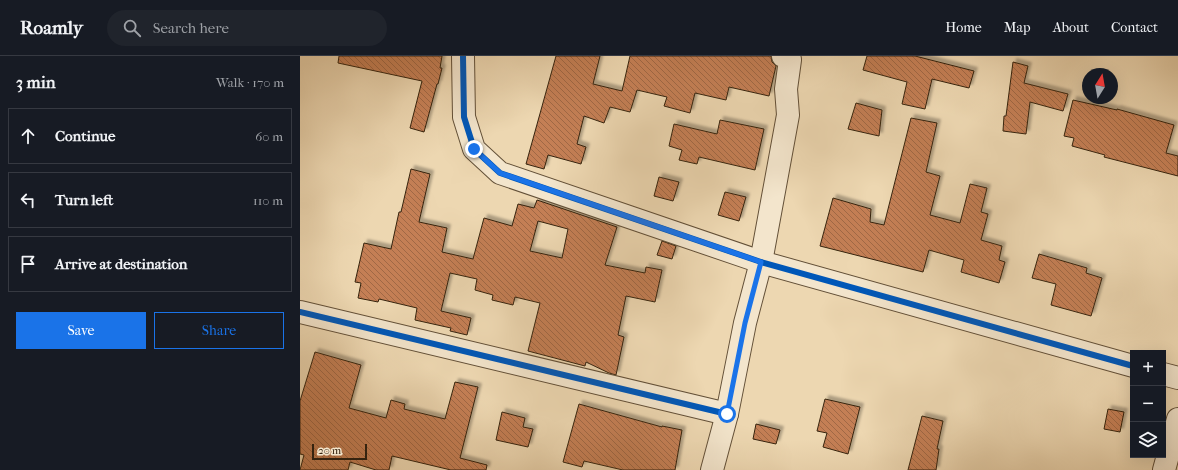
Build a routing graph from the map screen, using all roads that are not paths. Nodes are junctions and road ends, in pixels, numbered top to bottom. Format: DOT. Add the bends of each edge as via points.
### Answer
graph roads {
  1 [pos="463,56"];
  2 [pos="783,56"];
  3 [pos="761,262"];
  4 [pos="300,312"];
  5 [pos="1130,365"];
  6 [pos="1166,375"];
  7 [pos="1178,378"];
  8 [pos="727,414"];
  9 [pos="1178,419"];
  10 [pos="712,470"];
  11 [pos="1164,470"];
  1 -- 3 [label="street" via="464,117 474,149 500,173"];
  2 -- 3 [label="street" via="790,60 786,89 788,115"];
  3 -- 5 [label="street"];
  3 -- 8 [label="street" via="745,323"];
  4 -- 8 [label="street"];
  6 -- 7 [label="street"];
  8 -- 10 [label="street"];
  9 -- 11 [label="street"];
}
